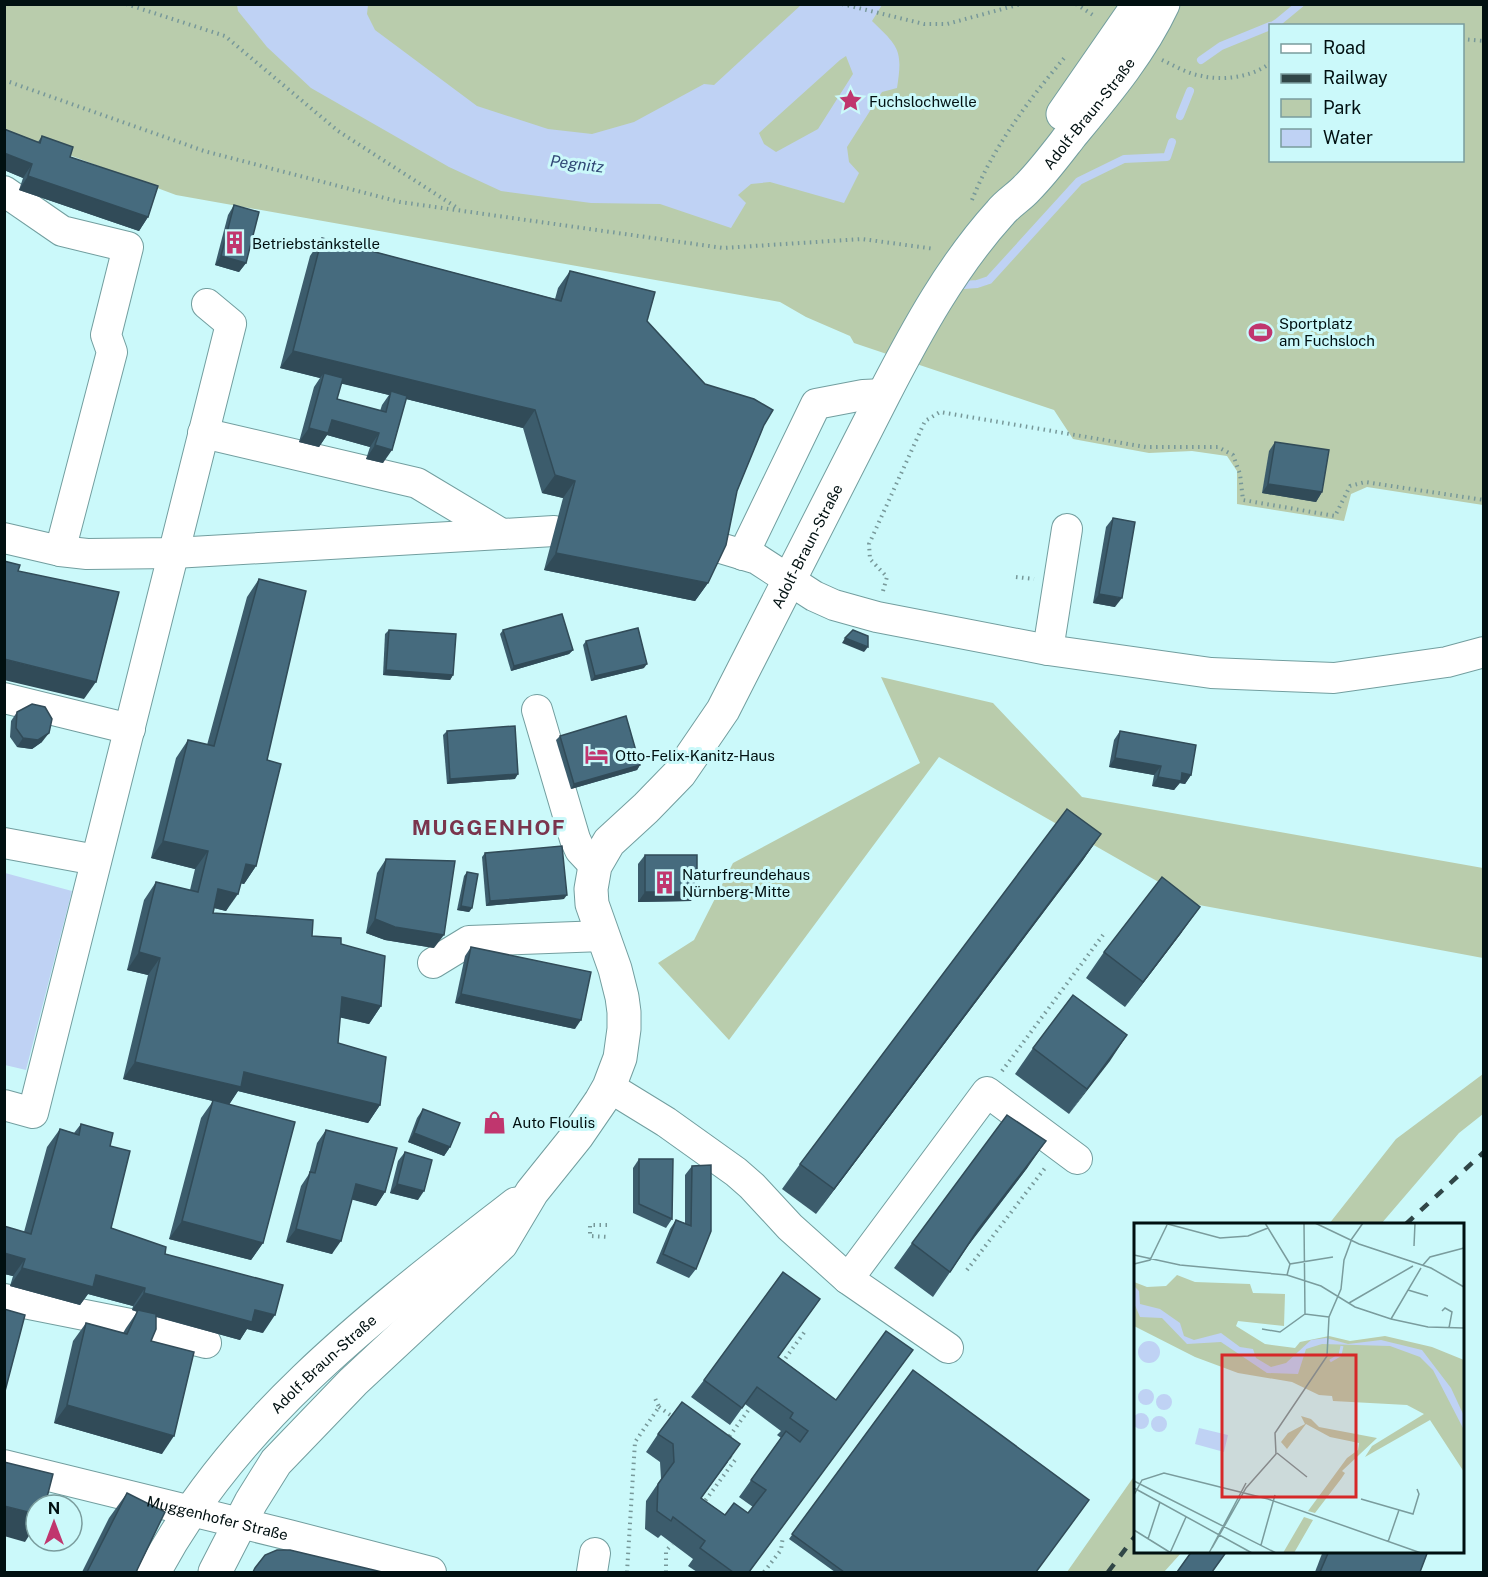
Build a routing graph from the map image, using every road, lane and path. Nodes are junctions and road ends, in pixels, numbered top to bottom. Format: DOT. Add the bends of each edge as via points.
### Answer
graph roads {
  1 [pos="126,4"];
  2 [pos="842,4"];
  3 [pos="1021,4"];
  4 [pos="1076,4"];
  5 [pos="1139,4"];
  6 [pos="1163,4"];
  7 [pos="1091,26"];
  8 [pos="1464,39"];
  9 [pos="1484,41"];
  10 [pos="1071,50"];
  11 [pos="1157,58"];
  12 [pos="1269,63"];
  13 [pos="4,80"];
  14 [pos="4,191"];
  15 [pos="986,207"];
  16 [pos="462,211"];
  17 [pos="937,249"];
  18 [pos="207,304"];
  19 [pos="884,393"];
  20 [pos="203,433"];
  21 [pos="1484,500"];
  22 [pos="1067,529"];
  23 [pos="554,531"];
  24 [pos="502,534"];
  25 [pos="4,538"];
  26 [pos="60,551"];
  27 [pos="174,552"];
  28 [pos="790,580"];
  29 [pos="877,616"];
  30 [pos="1048,650"];
  31 [pos="1484,652"];
  32 [pos="4,698"];
  33 [pos="537,710"];
  34 [pos="130,729"];
  35 [pos="4,843"];
  36 [pos="96,860"];
  37 [pos="595,866"];
  38 [pos="1103,934"];
  39 [pos="603,936"];
  40 [pos="433,963"];
  41 [pos="609,1087"];
  42 [pos="987,1092"];
  43 [pos="4,1105"];
  44 [pos="1069,1153"];
  45 [pos="532,1192"];
  46 [pos="607,1225"];
  47 [pos="609,1237"];
  48 [pos="967,1270"];
  49 [pos="848,1279"];
  50 [pos="4,1299"];
  51 [pos="806,1330"];
  52 [pos="206,1343"];
  53 [pos="948,1348"];
  54 [pos="778,1369"];
  55 [pos="654,1396"];
  56 [pos="659,1407"];
  57 [pos="750,1408"];
  58 [pos="685,1425"];
  59 [pos="4,1465"];
  60 [pos="698,1510"];
  61 [pos="191,1511"];
  62 [pos="239,1524"];
  63 [pos="783,1536"];
  64 [pos="672,1544"];
  65 [pos="154,1572"];
  66 [pos="215,1572"];
  67 [pos="430,1572"];
  68 [pos="627,1572"];
  69 [pos="666,1572"];
  70 [pos="764,1572"];
  1 -- 16 [label="path" via="225,36 338,130"];
  2 -- 3 [label="path" via="924,24 948,24"];
  4 -- 7 [label="path" via="1098,18"];
  5 -- 15 [label="main road, Adolf-Braun-Straße" via="1014,182"];
  6 -- 15 [label="main road, Adolf-Braun-Straße" via="1140,47 1028,188"];
  8 -- 9 [label="path"];
  10 -- 15 [label="path" via="1014,123 979,183"];
  11 -- 12 [label="path" via="1201,76 1218,78 1241,76"];
  13 -- 16 [label="path" via="204,150 400,202"];
  14 -- 26 [label="street" via="62,231 128,247 106,335 112,352"];
  15 -- 19 [label="main road, Adolf-Braun-Straße" via="960,264"];
  16 -- 17 [label="path" via="723,248 862,238"];
  18 -- 20 [label="street" via="231,324"];
  19 -- 28 [label="main road, Adolf-Braun-Straße"];
  19 -- 28 [label="street" via="816,404 730,551 757,559"];
  20 -- 24 [label="street" via="417,483"];
  20 -- 27 [label="street"];
  21 -- 29 [label="path" via="1365,482 1350,486 1335,516 1243,500 1233,455 1218,447 1146,447 940,412 925,421 869,544 870,559 887,577"];
  22 -- 30 [label="street"];
  23 -- 24 [label="street"];
  24 -- 27 [label="street"];
  25 -- 26 [label="street"];
  26 -- 27 [label="street"];
  27 -- 34 [label="street"];
  28 -- 29 [label="street" via="834,605"];
  28 -- 37 [label="main road, Adolf-Braun-Straße" via="706,735 669,785 609,842"];
  29 -- 30 [label="street"];
  30 -- 31 [label="street" via="1211,673 1334,678 1447,662"];
  32 -- 34 [label="street"];
  33 -- 37 [label="street" via="575,839"];
  34 -- 36 [label="street"];
  35 -- 36 [label="street"];
  36 -- 43 [label="street" via="33,1113"];
  37 -- 39 [label="main road, Adolf-Braun-Straße" via="592,896"];
  38 -- 42 [label="path"];
  39 -- 40 [label="street" via="469,941"];
  39 -- 41 [label="main road, Adolf-Braun-Straße" via="624,1012 622,1048"];
  41 -- 45 [label="main road, Adolf-Braun-Straße" via="587,1123"];
  41 -- 49 [label="street" via="736,1172"];
  42 -- 44 [label="street"];
  42 -- 49 [label="street"];
  44 -- 48 [label="path"];
  45 -- 61 [label="main road, Adolf-Braun-Straße" via="317,1366 246,1439"];
  45 -- 62 [label="main road, Adolf-Braun-Straße" via="501,1244 352,1382 287,1449 269,1471"];
  46 -- 47 [label="path" via="590,1225 590,1236"];
  49 -- 53 [label="street"];
  50 -- 52 [label="street"];
  51 -- 54 [label="path"];
  55 -- 56 [label="path"];
  56 -- 58 [label="path"];
  56 -- 68 [label="path" via="635,1442"];
  57 -- 60 [label="path" via="720,1449 735,1461"];
  59 -- 61 [label="street, Muggenhofer Straße"];
  61 -- 62 [label="street, Muggenhofer Straße"];
  61 -- 65 [label="main road, Adolf-Braun-Straße"];
  62 -- 66 [label="main road, Adolf-Braun-Straße"];
  62 -- 67 [label="street, Muggenhofer Straße"];
  63 -- 70 [label="path" via="781,1550"];
  64 -- 69 [label="path" via="666,1551"];
}
